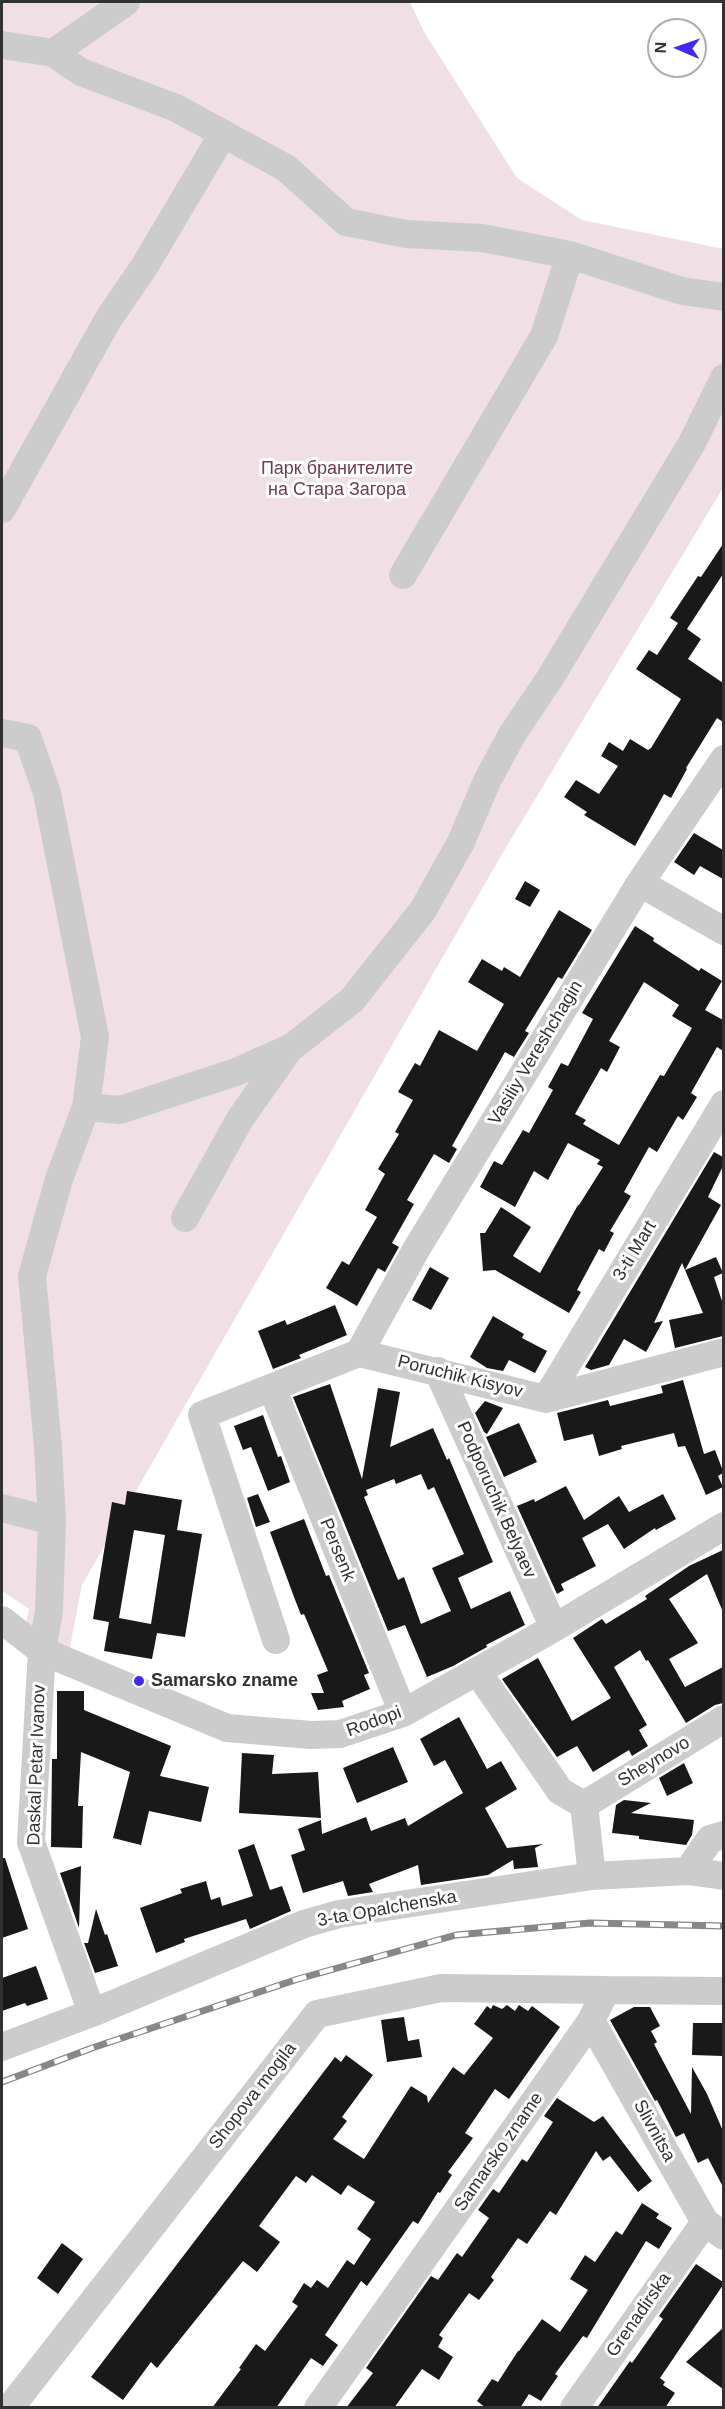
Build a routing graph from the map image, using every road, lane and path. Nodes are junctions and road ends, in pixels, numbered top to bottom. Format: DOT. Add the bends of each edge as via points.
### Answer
graph roads {
  1 [pos="126,2"];
  2 [pos="2,45"];
  3 [pos="53,53"];
  4 [pos="222,134"];
  5 [pos="570,255"];
  6 [pos="723,297"];
  7 [pos="723,378"];
  8 [pos="2,509"];
  9 [pos="403,575"];
  10 [pos="2,733"];
  11 [pos="723,759"];
  12 [pos="640,883"];
  13 [pos="723,931"];
  14 [pos="292,1047"];
  15 [pos="723,1104"];
  16 [pos="86,1107"];
  17 [pos="185,1218"];
  18 [pos="723,1352"];
  19 [pos="359,1353"];
  20 [pos="438,1371"];
  21 [pos="272,1388"];
  22 [pos="546,1399"];
  23 [pos="2,1508"];
  24 [pos="52,1521"];
  25 [pos="723,1526"];
  26 [pos="2,1620"];
  27 [pos="554,1628"];
  28 [pos="276,1640"];
  29 [pos="42,1651"];
  30 [pos="477,1671"];
  31 [pos="403,1713"];
  32 [pos="723,1719"];
  33 [pos="584,1805"];
  34 [pos="723,1834"];
  35 [pos="688,1871"];
  36 [pos="592,1876"];
  37 [pos="723,1876"];
  38 [pos="606,1990"];
  39 [pos="723,1991"];
  40 [pos="92,2013"];
  41 [pos="591,2020"];
  42 [pos="2,2047"];
  43 [pos="714,2229"];
  44 [pos="322,2406"];
  45 [pos="10,2408"];
  46 [pos="574,2408"];
  1 -- 3 [label="street"];
  2 -- 3 [label="street"];
  3 -- 4 [label="street" via="81,72 176,108"];
  4 -- 5 [label="street" via="286,168 346,222 406,234 482,238"];
  4 -- 8 [label="street" via="144,267 109,318"];
  5 -- 6 [label="street" via="682,291"];
  5 -- 9 [label="street" via="544,336"];
  7 -- 14 [label="street" via="692,443 513,733 461,842 423,910 352,1000"];
  10 -- 16 [label="street" via="28,738 47,793 95,1037"];
  11 -- 12 [label="street, Vasiliy Vereshchagin"];
  12 -- 13 [label="street"];
  12 -- 19 [label="street, Vasiliy Vereshchagin" via="417,1248"];
  14 -- 16 [label="street" via="236,1072 120,1110"];
  14 -- 17 [label="street" via="240,1119"];
  15 -- 22 [label="street, 3-ti Mart"];
  16 -- 24 [label="street" via="59,1179 32,1276"];
  18 -- 22 [label="street, Poruchik Kisyov"];
  19 -- 20 [label="street, Poruchik Kisyov"];
  19 -- 21 [label="street"];
  20 -- 22 [label="street, Poruchik Kisyov"];
  20 -- 27 [label="street, Podporuchik Belyaev"];
  21 -- 28 [label="street" via="202,1414"];
  21 -- 31 [label="street, Persenk"];
  23 -- 24 [label="street"];
  24 -- 29 [label="street" via="49,1611"];
  25 -- 27 [label="street, Rodopi"];
  26 -- 29 [label="street, Rodopi"];
  27 -- 30 [label="street, Rodopi"];
  29 -- 31 [label="street, Rodopi" via="227,1728 311,1736 340,1734"];
  29 -- 40 [label="street, Daskal Petar Ivanov" via="31,1842"];
  30 -- 31 [label="street, Rodopi"];
  30 -- 33 [label="street" via="560,1791"];
  32 -- 33 [label="street, Sheynovo"];
  33 -- 36 [label="street"];
  34 -- 35 [label="street" via="710,1839"];
  35 -- 36 [label="street, 3-ta Opalchenska"];
  35 -- 37 [label="street, 3-ta Opalchenska"];
  36 -- 40 [label="street, 3-ta Opalchenska" via="339,1914 304,1924"];
  38 -- 39 [label="street"];
  38 -- 41 [label="street, Samarsko zname"];
  38 -- 45 [label="street, Shopova mogila" via="441,1988 317,2014"];
  40 -- 42 [label="street, 3-ta Opalchenska"];
  41 -- 43 [label="street, Slivnitsa"];
  41 -- 44 [label="street, Samarsko zname"];
  43 -- 46 [label="street, Grenadirska"];
}
